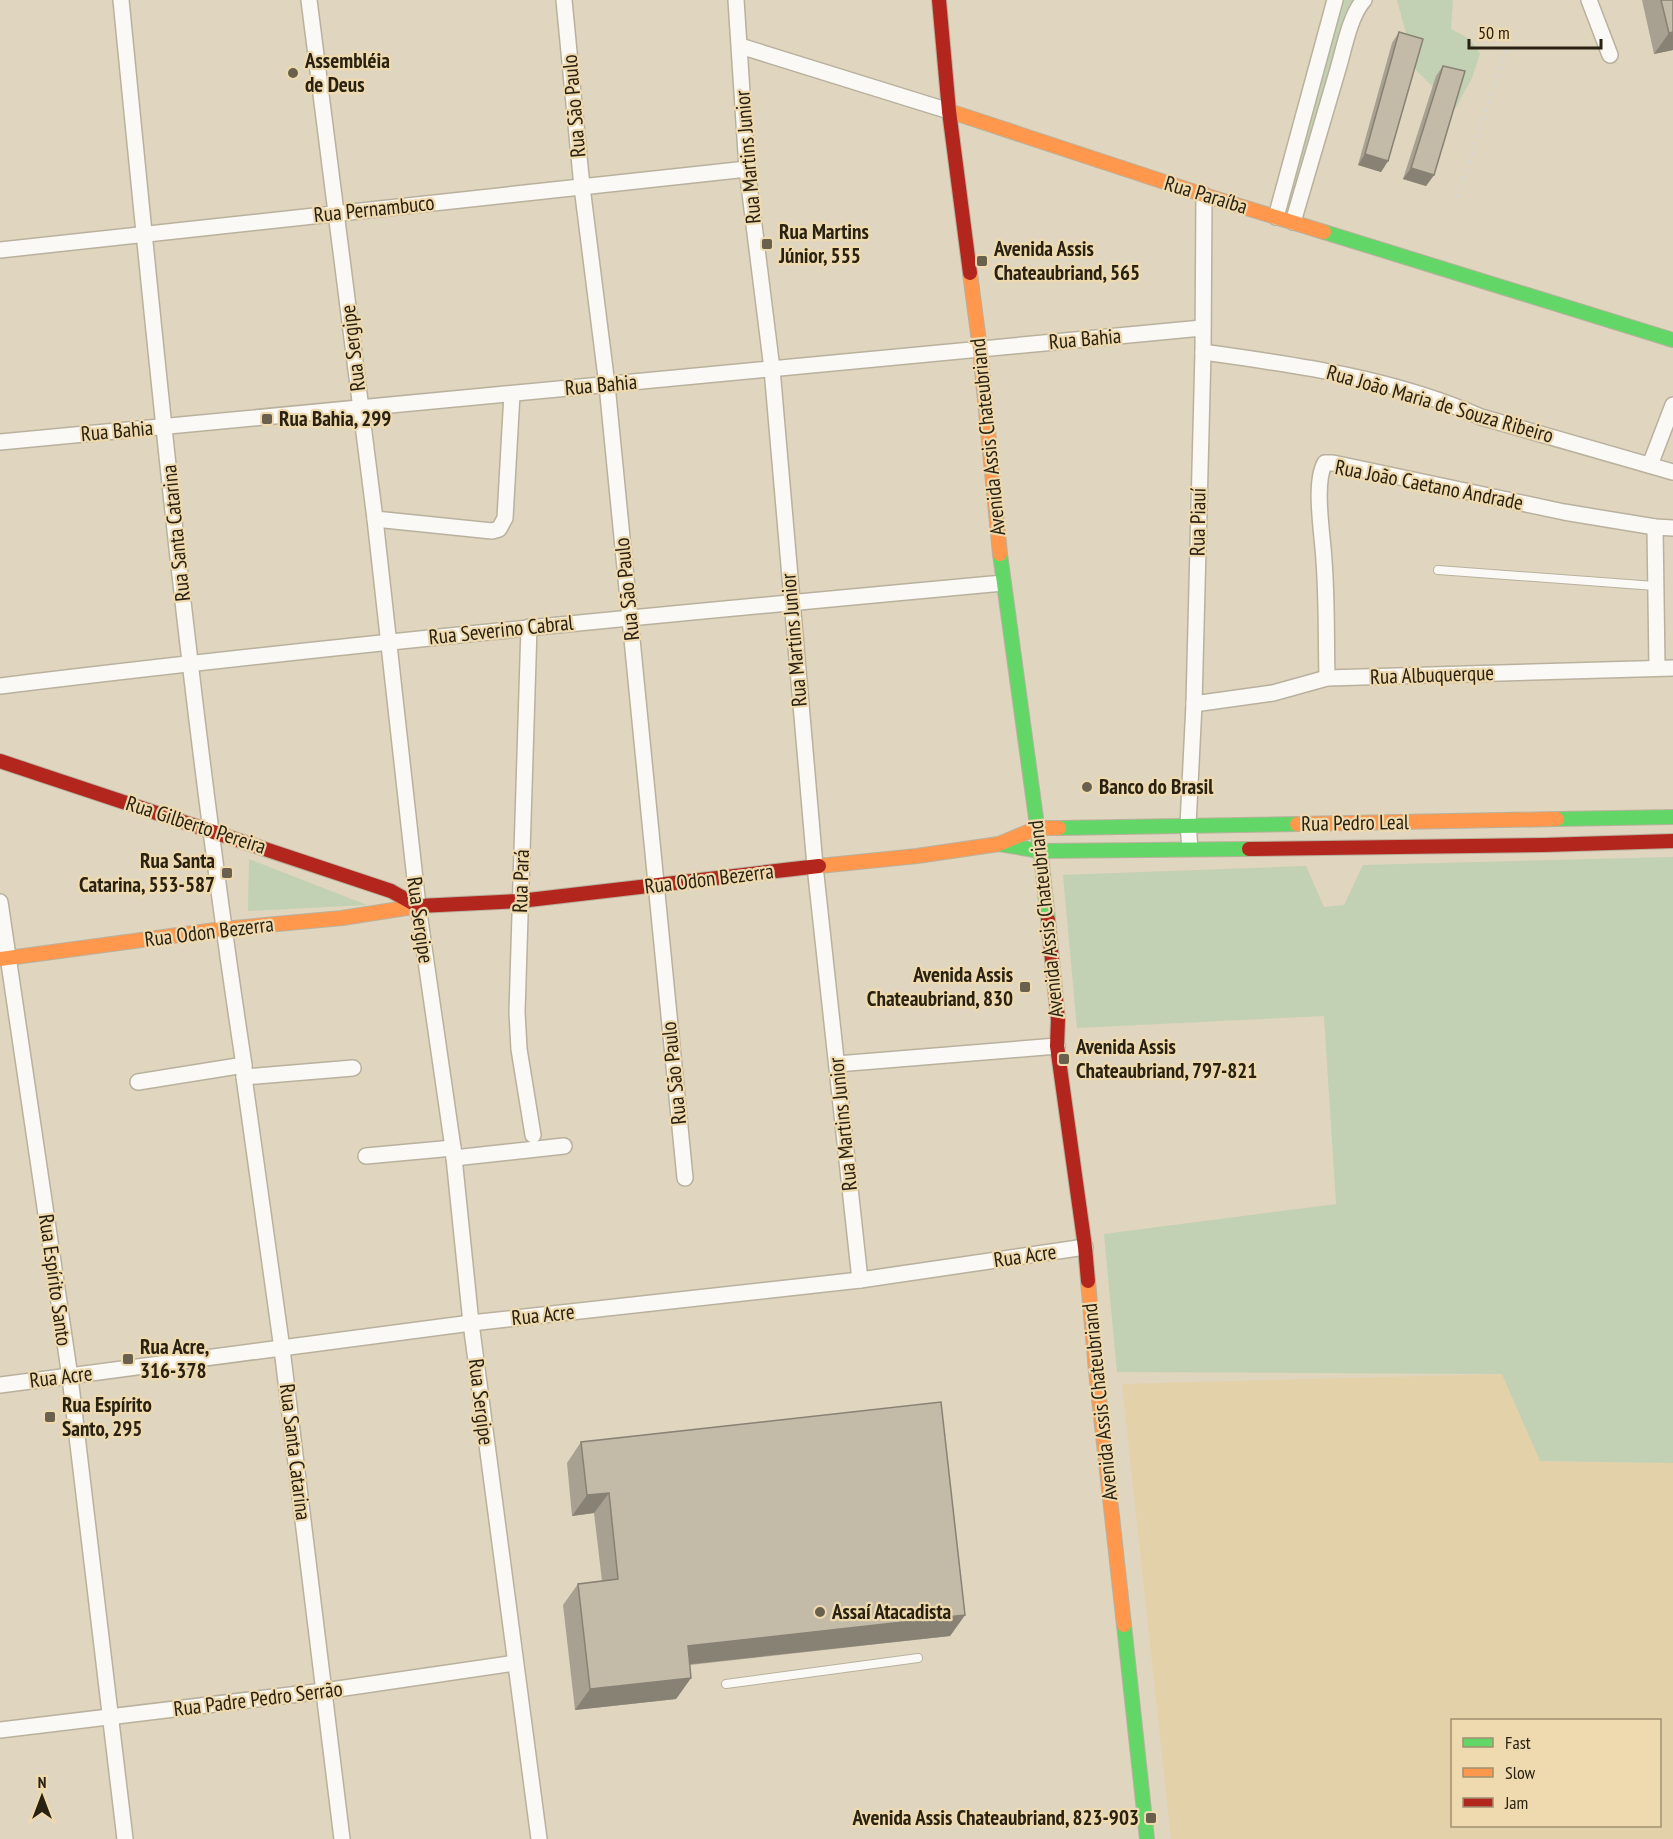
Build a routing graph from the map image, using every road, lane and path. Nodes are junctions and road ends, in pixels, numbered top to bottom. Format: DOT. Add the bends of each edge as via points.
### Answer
graph roads {
  1 [pos="121,0"];
  2 [pos="309,0"];
  3 [pos="564,0"];
  4 [pos="736,0"];
  5 [pos="939,0"];
  6 [pos="1335,0"];
  7 [pos="1364,0"];
  8 [pos="1589,0"];
  9 [pos="740,46"];
  10 [pos="1507,47"];
  11 [pos="1610,55"];
  12 [pos="949,111"];
  13 [pos="747,169"];
  14 [pos="582,187"];
  15 [pos="1204,195"];
  16 [pos="1456,198"];
  17 [pos="337,213"];
  18 [pos="1276,217"];
  19 [pos="1293,222"];
  20 [pos="144,234"];
  21 [pos="0,249"];
  22 [pos="1202,328"];
  23 [pos="1673,340"];
  24 [pos="980,349"];
  25 [pos="1203,352"];
  26 [pos="772,369"];
  27 [pos="607,385"];
  28 [pos="512,394"];
  29 [pos="1673,405"];
  30 [pos="360,408"];
  31 [pos="164,427"];
  32 [pos="0,442"];
  33 [pos="1650,465"];
  34 [pos="1673,472"];
  35 [pos="375,519"];
  36 [pos="1654,527"];
  37 [pos="1673,528"];
  38 [pos="1438,570"];
  39 [pos="1003,583"];
  40 [pos="1655,586"];
  41 [pos="791,602"];
  42 [pos="629,617"];
  43 [pos="529,627"];
  44 [pos="388,642"];
  45 [pos="190,663"];
  46 [pos="1657,667"];
  47 [pos="1673,668"];
  48 [pos="1327,678"];
  49 [pos="0,686"];
  50 [pos="1194,704"];
  51 [pos="0,760"];
  52 [pos="1673,817"];
  53 [pos="1188,825"];
  54 [pos="1037,828"];
  55 [pos="210,830"];
  56 [pos="1673,841"];
  57 [pos="999,844"];
  58 [pos="1190,848"];
  59 [pos="1040,851"];
  60 [pos="814,866"];
  61 [pos="655,885"];
  62 [pos="520,901"];
  63 [pos="0,902"];
  64 [pos="418,906"];
  65 [pos="223,929"];
  66 [pos="4,958"];
  67 [pos="1057,1046"];
  68 [pos="837,1065"];
  69 [pos="353,1068"];
  70 [pos="244,1071"];
  71 [pos="138,1082"];
  72 [pos="533,1135"];
  73 [pos="564,1146"];
  74 [pos="454,1153"];
  75 [pos="366,1156"];
  76 [pos="685,1178"];
  77 [pos="1085,1247"];
  78 [pos="860,1280"];
  79 [pos="471,1323"];
  80 [pos="282,1349"];
  81 [pos="70,1377"];
  82 [pos="0,1385"];
  83 [pos="918,1658"];
  84 [pos="515,1663"];
  85 [pos="726,1684"];
  86 [pos="324,1691"];
  87 [pos="110,1718"];
  88 [pos="0,1730"];
  89 [pos="125,1839"];
  90 [pos="342,1839"];
  91 [pos="539,1839"];
  92 [pos="1147,1839"];
  1 -- 20 [label="street, Rua Santa Catarina"];
  2 -- 17 [label="street, Rua Sergipe"];
  3 -- 14 [label="street, Rua São Paulo"];
  4 -- 9 [label="street, Rua Martins Junior"];
  5 -- 12 [label="main road, Avenida Assis Chateubriand"];
  6 -- 18 [label="street"];
  7 -- 19 [label="street" via="1355,15"];
  8 -- 11 [label="street"];
  9 -- 12 [label="street, Rua Paraíba"];
  9 -- 13 [label="street, Rua Martins Junior"];
  10 -- 16 [label="path"];
  12 -- 15 [label="main road, Rua Paraíba"];
  12 -- 24 [label="main road, Avenida Assis Chateubriand"];
  13 -- 14 [label="street, Rua Pernambuco"];
  13 -- 26 [label="street, Rua Martins Junior"];
  14 -- 17 [label="street, Rua Pernambuco"];
  14 -- 27 [label="street, Rua São Paulo"];
  15 -- 18 [label="main road, Rua Paraíba"];
  15 -- 22 [label="street, Rua Piauí"];
  17 -- 20 [label="street, Rua Pernambuco"];
  17 -- 30 [label="street, Rua Sergipe"];
  18 -- 19 [label="main road, Rua Paraíba"];
  19 -- 23 [label="main road, Rua Paraíba"];
  20 -- 21 [label="street, Rua Pernambuco"];
  20 -- 31 [label="street, Rua Santa Catarina"];
  22 -- 24 [label="street, Rua Bahia"];
  22 -- 25 [label="street, Rua Piauí"];
  24 -- 26 [label="street, Rua Bahia"];
  24 -- 39 [label="main road, Avenida Assis Chateubriand"];
  25 -- 33 [label="street, Rua João Maria de Souza Ribeiro" via="1352,375"];
  25 -- 50 [label="street, Rua Piauí"];
  26 -- 27 [label="street, Rua Bahia"];
  26 -- 41 [label="street, Rua Martins Junior"];
  27 -- 28 [label="street, Rua Bahia"];
  27 -- 42 [label="street, Rua São Paulo"];
  28 -- 30 [label="street, Rua Bahia"];
  28 -- 35 [label="street" via="505,518 500,529"];
  29 -- 33 [label="street"];
  30 -- 31 [label="street, Rua Bahia"];
  30 -- 35 [label="street, Rua Sergipe"];
  31 -- 32 [label="street, Rua Bahia"];
  31 -- 45 [label="street, Rua Santa Catarina"];
  33 -- 34 [label="street, Rua João Maria de Souza Ribeiro"];
  35 -- 44 [label="street, Rua Sergipe"];
  36 -- 37 [label="street, Rua João Caetano Andrade"];
  36 -- 40 [label="street"];
  36 -- 48 [label="street, Rua João Caetano Andrade" via="1325,464 1320,476 1320,508"];
  38 -- 40 [label="lane"];
  39 -- 41 [label="street, Rua Severino Cabral"];
  39 -- 54 [label="main road, Avenida Assis Chateubriand"];
  40 -- 46 [label="street"];
  41 -- 42 [label="street, Rua Severino Cabral"];
  41 -- 60 [label="street, Rua Martins Junior"];
  42 -- 43 [label="street, Rua Severino Cabral"];
  42 -- 61 [label="street, Rua São Paulo"];
  43 -- 44 [label="street, Rua Severino Cabral"];
  43 -- 62 [label="street, Rua Pará"];
  44 -- 45 [label="street, Rua Severino Cabral"];
  44 -- 64 [label="street, Rua Sergipe"];
  45 -- 49 [label="street, Rua Severino Cabral"];
  45 -- 55 [label="street, Rua Santa Catarina"];
  46 -- 47 [label="street, Rua Albuquerque"];
  46 -- 48 [label="street, Rua Albuquerque"];
  48 -- 50 [label="street, Rua Albuquerque" via="1273,693"];
  50 -- 53 [label="street, Rua Piauí"];
  51 -- 55 [label="main road, Rua Gilberto Pereira"];
  52 -- 53 [label="main road, Rua Pedro Leal"];
  53 -- 54 [label="main road, Rua Pedro Leal"];
  53 -- 58 [label="street, Rua Piauí"];
  54 -- 57 [label="main road, Rua Odon Bezerra"];
  54 -- 59 [label="main road, Avenida Assis Chateubriand"];
  55 -- 64 [label="main road, Rua Gilberto Pereira" via="391,891"];
  55 -- 65 [label="street, Rua Santa Catarina"];
  56 -- 58 [label="main road, Rua Pedro Leal"];
  57 -- 59 [label="main road, Rua Odon Bezerra"];
  57 -- 60 [label="main road, Rua Odon Bezerra"];
  58 -- 59 [label="main road, Rua Pedro Leal"];
  59 -- 67 [label="main road, Avenida Assis Chateubriand" via="1058,1020"];
  60 -- 61 [label="main road, Rua Odon Bezerra"];
  60 -- 68 [label="street, Rua Martins Junior"];
  61 -- 62 [label="main road, Rua Odon Bezerra"];
  61 -- 76 [label="street, Rua São Paulo"];
  62 -- 64 [label="main road, Rua Odon Bezerra"];
  62 -- 72 [label="street, Rua Pará" via="519,1049"];
  63 -- 66 [label="street, Rua Espírito Santo"];
  64 -- 65 [label="main road, Rua Odon Bezerra" via="342,918"];
  64 -- 74 [label="street, Rua Sergipe"];
  65 -- 66 [label="main road, Rua Odon Bezerra"];
  65 -- 70 [label="street, Rua Santa Catarina"];
  66 -- 81 [label="street, Rua Espírito Santo"];
  67 -- 68 [label="street"];
  67 -- 77 [label="main road, Avenida Assis Chateubriand"];
  68 -- 78 [label="street, Rua Martins Junior"];
  69 -- 70 [label="street"];
  70 -- 71 [label="street"];
  70 -- 80 [label="street, Rua Santa Catarina"];
  73 -- 74 [label="street"];
  74 -- 75 [label="street"];
  74 -- 79 [label="street, Rua Sergipe"];
  77 -- 78 [label="street, Rua Acre"];
  77 -- 92 [label="main road, Avenida Assis Chateubriand"];
  78 -- 79 [label="street, Rua Acre"];
  79 -- 80 [label="street, Rua Acre"];
  79 -- 84 [label="street, Rua Sergipe"];
  80 -- 81 [label="street, Rua Acre"];
  80 -- 86 [label="street, Rua Santa Catarina"];
  81 -- 82 [label="street, Rua Acre"];
  81 -- 87 [label="street, Rua Espírito Santo"];
  83 -- 85 [label="lane"];
  84 -- 86 [label="street, Rua Padre Pedro Serrão"];
  84 -- 91 [label="street, Rua Sergipe"];
  86 -- 87 [label="street, Rua Padre Pedro Serrão"];
  86 -- 90 [label="street, Rua Santa Catarina"];
  87 -- 88 [label="street, Rua Padre Pedro Serrão"];
  87 -- 89 [label="street, Rua Espírito Santo"];
}
